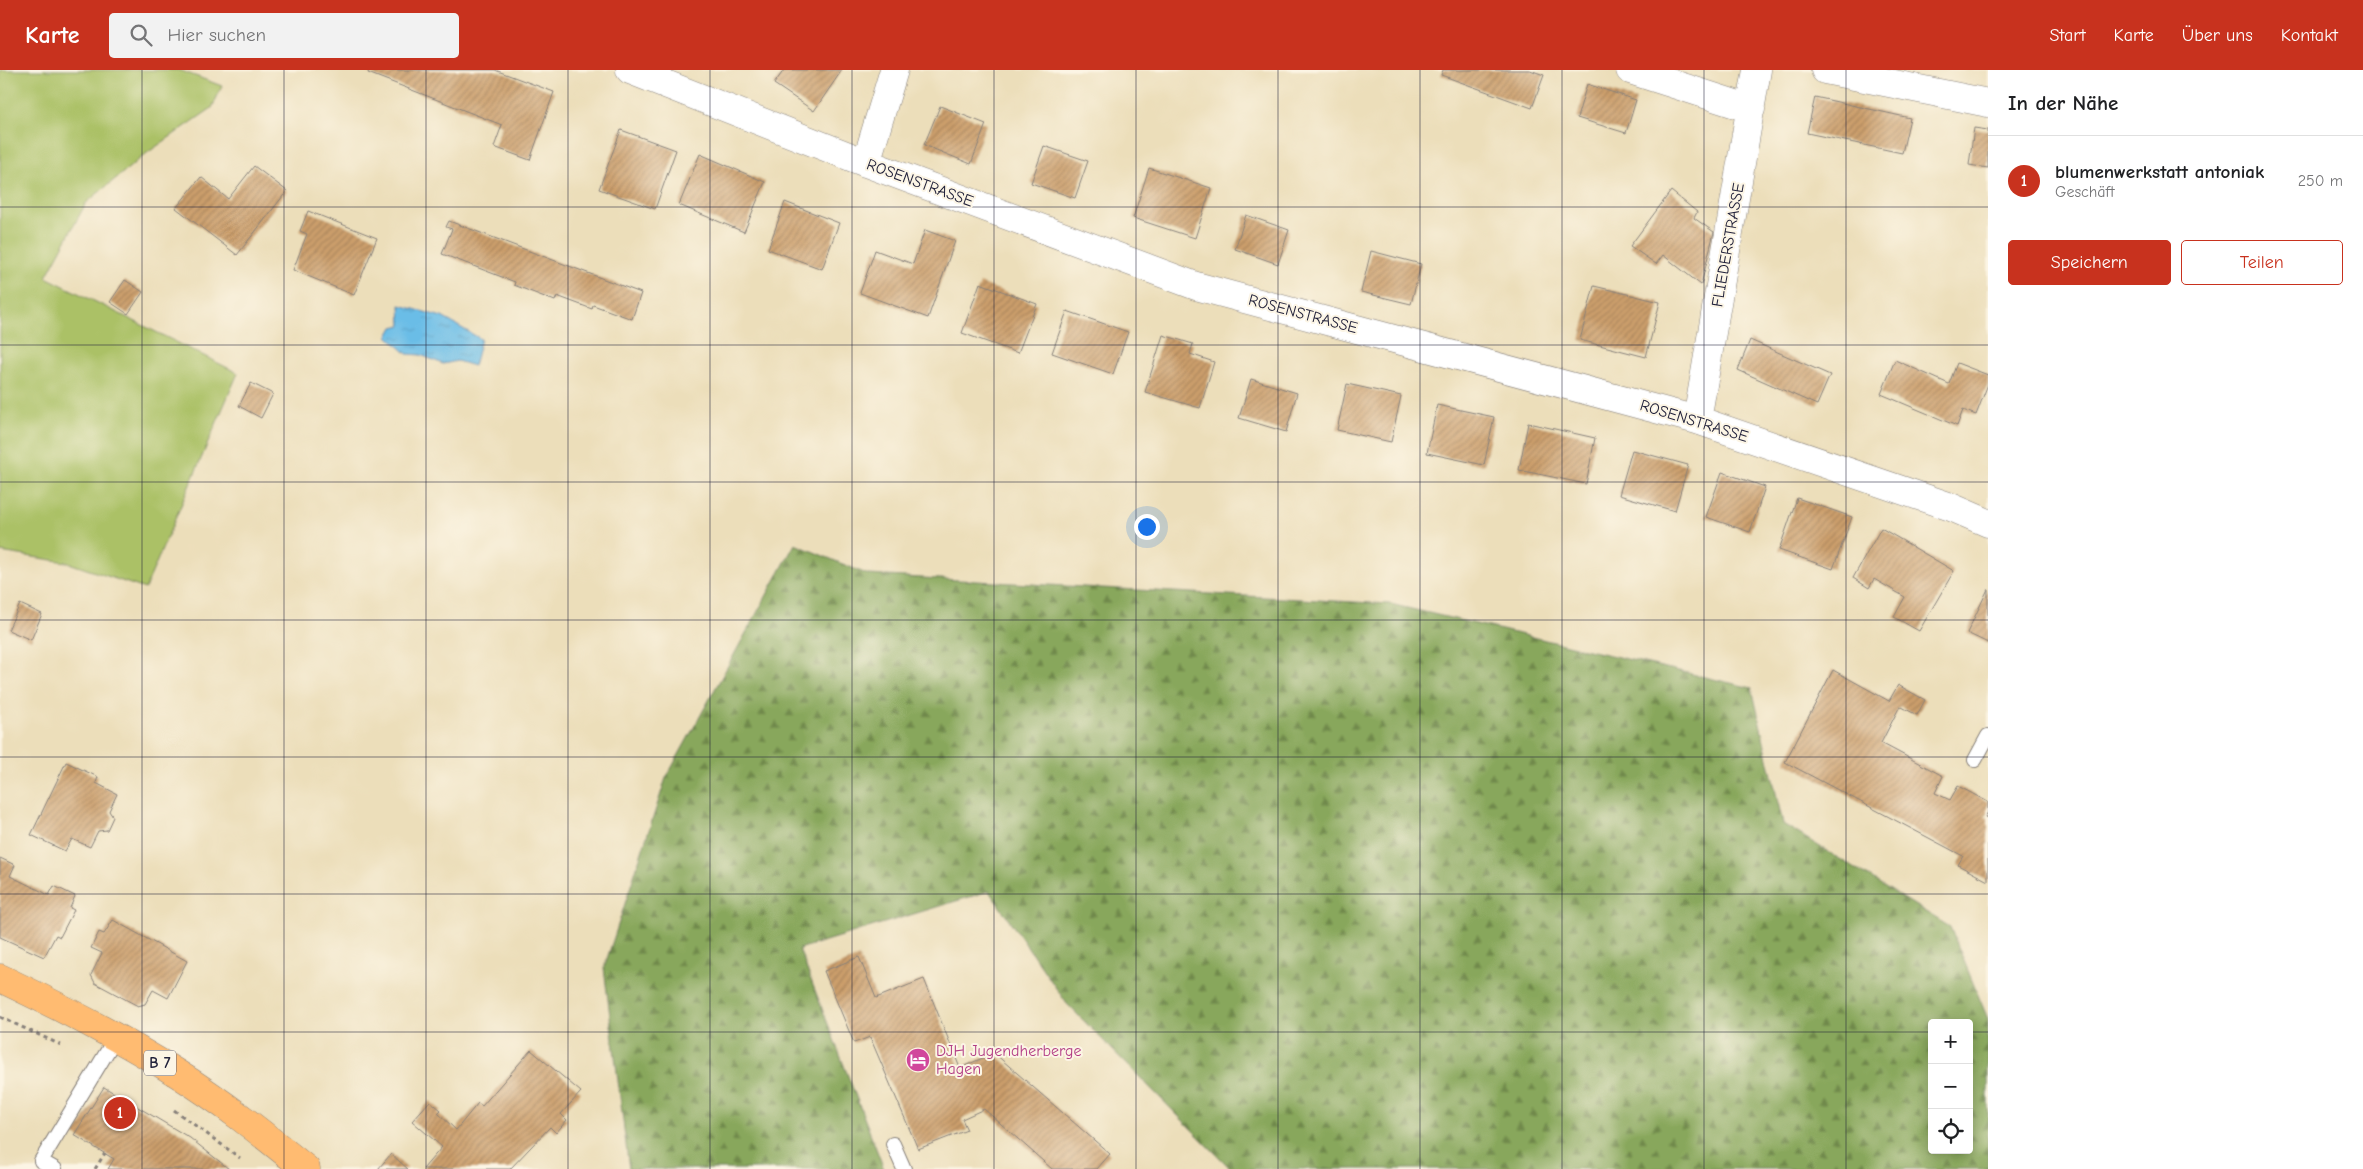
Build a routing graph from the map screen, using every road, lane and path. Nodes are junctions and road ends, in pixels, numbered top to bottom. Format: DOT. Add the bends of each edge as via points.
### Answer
graph roads {
  1 [pos="630,70"];
  2 [pos="894,70"];
  3 [pos="1630,70"];
  4 [pos="1757,70"];
  5 [pos="1825,70"];
  6 [pos="1988,103"];
  7 [pos="1751,109"];
  8 [pos="866,163"];
  9 [pos="1697,420"];
  10 [pos="1988,523"];
  11 [pos="1988,736"];
  12 [pos="1975,760"];
  13 [pos="0,978"];
  14 [pos="0,1017"];
  15 [pos="116,1037"];
  16 [pos="101,1064"];
  17 [pos="168,1106"];
  18 [pos="893,1144"];
  19 [pos="105,1154"];
  20 [pos="247,1163"];
  21 [pos="55,1169"];
  22 [pos="95,1169"];
  23 [pos="306,1169"];
  24 [pos="904,1169"];
  1 -- 8 [label="street, ROSENSTRASSE"];
  2 -- 8 [label="street"];
  3 -- 7 [label="street"];
  4 -- 7 [label="street, FLIEDERSTRASSE"];
  5 -- 6 [label="street"];
  7 -- 9 [label="street, FLIEDERSTRASSE"];
  8 -- 9 [label="street, ROSENSTRASSE" via="1196,286"];
  9 -- 10 [label="street, ROSENSTRASSE" via="1951,507"];
  11 -- 12 [label="lane"];
  13 -- 15 [label="main road, B 7"];
  14 -- 16 [label="path"];
  15 -- 16 [label="lane"];
  15 -- 23 [label="main road, B 7" via="179,1074"];
  16 -- 21 [label="lane" via="41,1161"];
  17 -- 20 [label="path"];
  18 -- 24 [label="lane"];
  19 -- 22 [label="path"];
}
